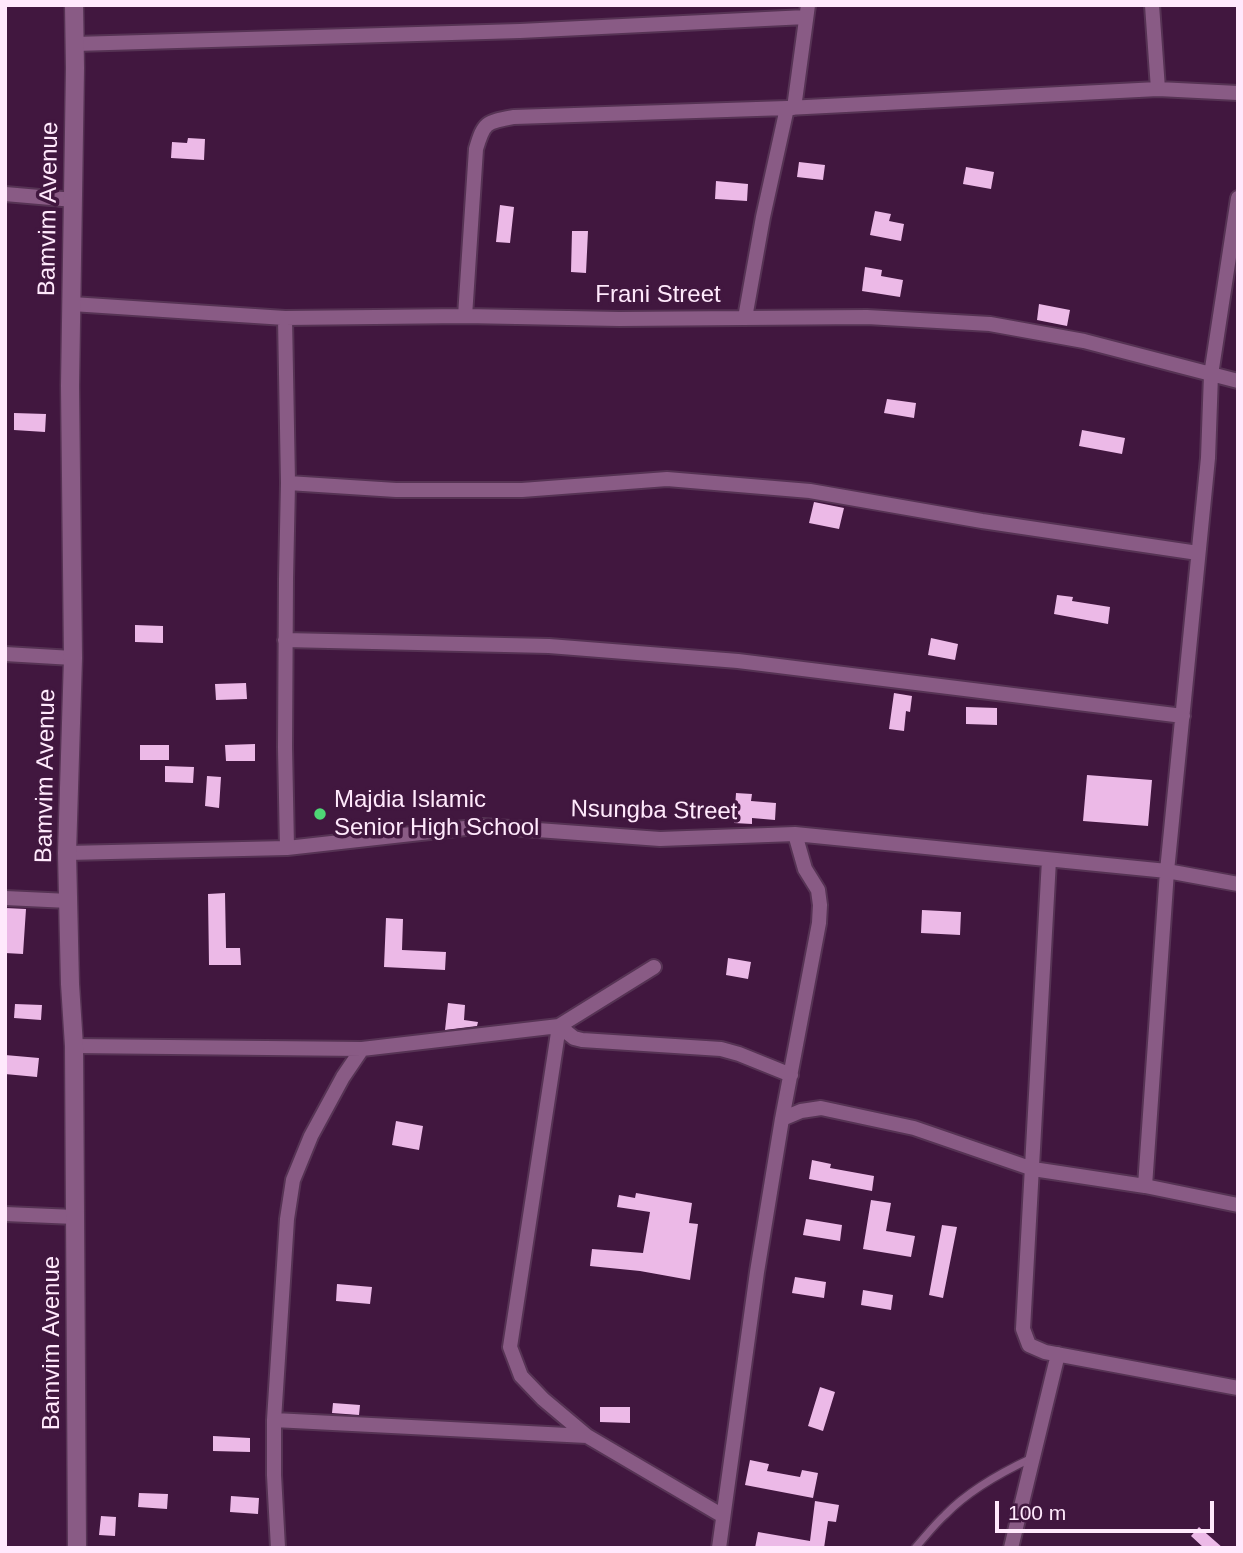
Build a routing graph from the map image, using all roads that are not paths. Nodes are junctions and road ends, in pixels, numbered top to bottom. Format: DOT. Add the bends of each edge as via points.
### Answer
graph roads {
  1 [pos="74,5"];
  2 [pos="1152,5"];
  3 [pos="807,11"];
  4 [pos="75,44"];
  5 [pos="1158,89"];
  6 [pos="1238,93"];
  7 [pos="791,108"];
  8 [pos="5,194"];
  9 [pos="1238,198"];
  10 [pos="74,200"];
  11 [pos="72,304"];
  12 [pos="465,316"];
  13 [pos="285,318"];
  14 [pos="744,318"];
  15 [pos="1210,374"];
  16 [pos="1238,381"];
  17 [pos="288,483"];
  18 [pos="1198,553"];
  19 [pos="285,640"];
  20 [pos="5,654"];
  21 [pos="73,658"];
  22 [pos="1183,716"];
  23 [pos="795,834"];
  24 [pos="287,848"];
  25 [pos="67,853"];
  26 [pos="1049,860"];
  27 [pos="1167,871"];
  28 [pos="1238,884"];
  29 [pos="5,898"];
  30 [pos="69,901"];
  31 [pos="654,967"];
  32 [pos="559,1026"];
  33 [pos="74,1046"];
  34 [pos="362,1049"];
  35 [pos="791,1075"];
  36 [pos="782,1119"];
  37 [pos="1033,1169"];
  38 [pos="1145,1186"];
  39 [pos="1238,1205"];
  40 [pos="5,1214"];
  41 [pos="75,1217"];
  42 [pos="1058,1354"];
  43 [pos="1238,1388"];
  44 [pos="274,1420"];
  45 [pos="587,1436"];
  46 [pos="1032,1458"];
  47 [pos="723,1516"];
  48 [pos="77,1548"];
  49 [pos="278,1548"];
  50 [pos="719,1548"];
  51 [pos="915,1548"];
  52 [pos="1011,1548"];
  1 -- 4 [label="street, Bamvim Avenue"];
  2 -- 5 [label="street"];
  3 -- 4 [label="street" via="520,31"];
  3 -- 7 [label="street"];
  4 -- 10 [label="street, Bamvim Avenue"];
  5 -- 6 [label="street"];
  5 -- 7 [label="street"];
  7 -- 12 [label="street" via="493,121 482,130 476,149"];
  7 -- 14 [label="street" via="763,217"];
  8 -- 10 [label="street"];
  9 -- 15 [label="street"];
  10 -- 11 [label="street, Bamvim Avenue"];
  11 -- 13 [label="street, Frani Street"];
  11 -- 21 [label="street, Bamvim Avenue"];
  12 -- 13 [label="street, Frani Street"];
  12 -- 14 [label="street, Frani Street"];
  13 -- 17 [label="street"];
  14 -- 15 [label="street, Frani Street" via="867,317 990,324 1084,341"];
  15 -- 16 [label="street, Frani Street"];
  15 -- 18 [label="street" via="1208,458"];
  17 -- 18 [label="street" via="396,490 522,490 667,479 810,491"];
  17 -- 19 [label="street"];
  18 -- 22 [label="street"];
  19 -- 22 [label="street" via="549,646 711,659"];
  19 -- 24 [label="street"];
  20 -- 21 [label="street"];
  21 -- 25 [label="street, Bamvim Avenue"];
  22 -- 27 [label="street"];
  23 -- 24 [label="street, Nsungba Street" via="660,839 483,826"];
  23 -- 26 [label="street, Nsungba Street"];
  23 -- 35 [label="street" via="820,905"];
  24 -- 25 [label="street, Nsungba Street"];
  25 -- 30 [label="street, Bamvim Avenue"];
  26 -- 27 [label="street, Nsungba Street"];
  26 -- 37 [label="street"];
  27 -- 28 [label="street, Nsungba Street"];
  27 -- 38 [label="street"];
  29 -- 30 [label="street"];
  30 -- 33 [label="street, Bamvim Avenue"];
  31 -- 32 [label="street"];
  32 -- 34 [label="street"];
  32 -- 35 [label="street" via="582,1041 721,1049"];
  32 -- 45 [label="street" via="510,1347 521,1376"];
  33 -- 34 [label="street"];
  33 -- 41 [label="street, Bamvim Avenue"];
  34 -- 44 [label="street" via="311,1136 293,1180"];
  35 -- 36 [label="street"];
  36 -- 37 [label="street" via="821,1108 914,1128"];
  36 -- 47 [label="street"];
  37 -- 38 [label="street"];
  37 -- 42 [label="street" via="1023,1329 1029,1345"];
  38 -- 39 [label="street"];
  40 -- 41 [label="street"];
  41 -- 48 [label="street, Bamvim Avenue"];
  42 -- 43 [label="street"];
  42 -- 46 [label="street"];
  44 -- 45 [label="street"];
  44 -- 49 [label="street"];
  45 -- 47 [label="street"];
  46 -- 51 [label="lane" via="1006,1470 946,1513"];
  46 -- 52 [label="street"];
  47 -- 50 [label="street"];
}
